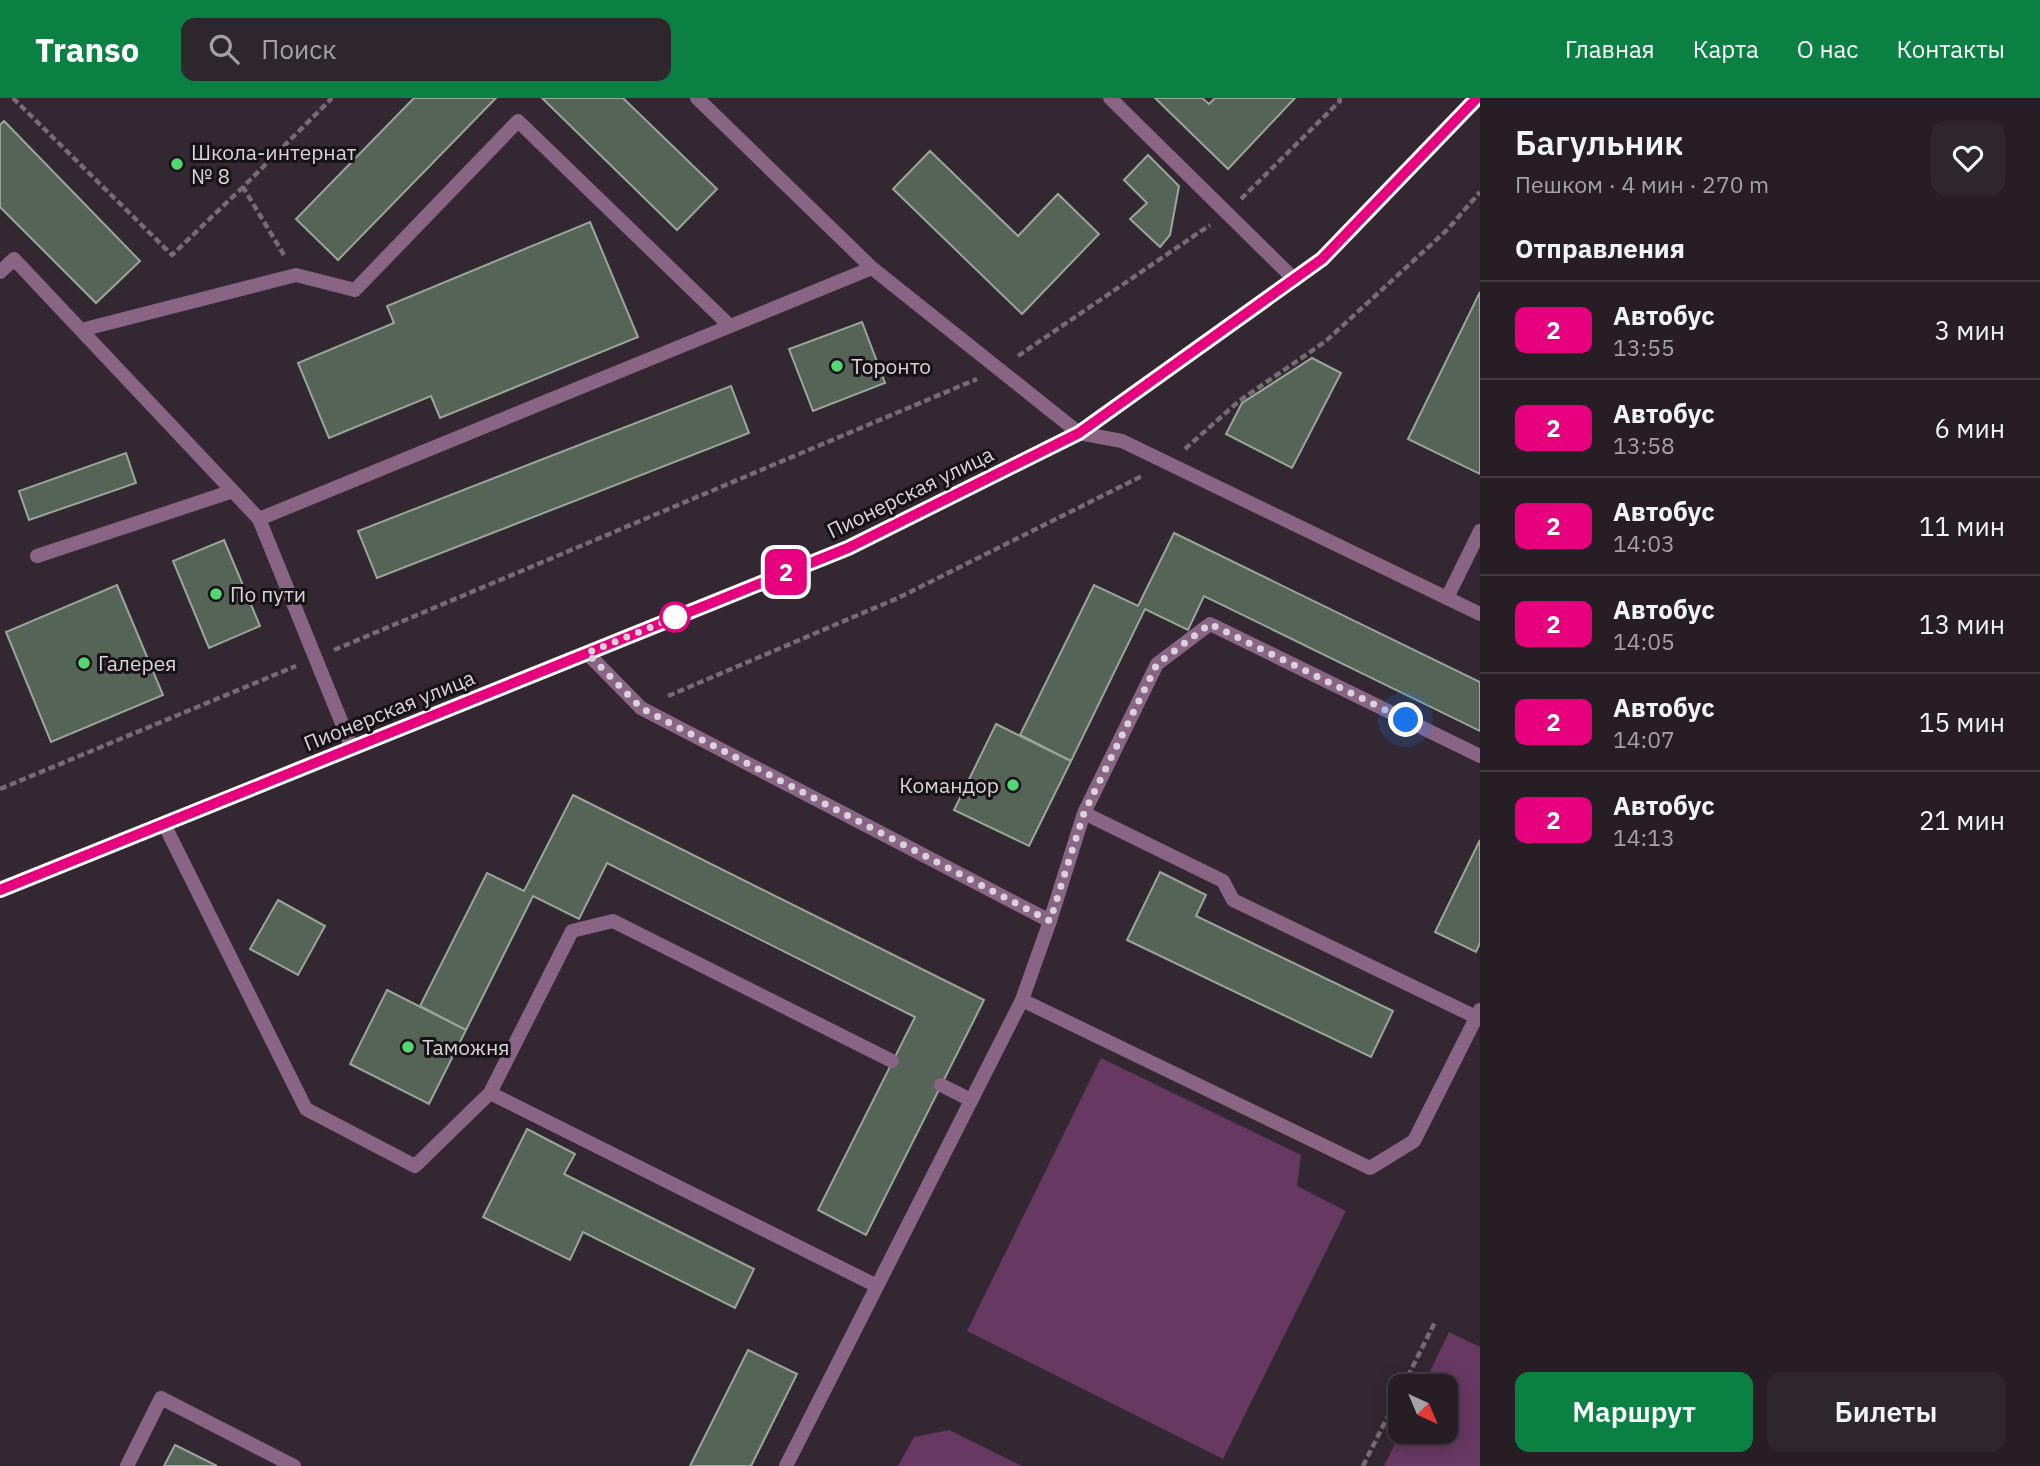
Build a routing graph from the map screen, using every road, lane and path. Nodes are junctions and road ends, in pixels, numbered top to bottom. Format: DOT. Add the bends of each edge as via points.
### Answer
graph roads {
  1 [pos="13,98"];
  2 [pos="331,98"];
  3 [pos="697,98"];
  4 [pos="1110,98"];
  5 [pos="1339,98"];
  6 [pos="1477,98"];
  7 [pos="243,187"];
  8 [pos="1480,192"];
  9 [pos="1227,213"];
  10 [pos="872,268"];
  11 [pos="0,272"];
  12 [pos="296,275"];
  13 [pos="1295,280"];
  14 [pos="730,326"];
  15 [pos="81,330"];
  16 [pos="999,369"];
  17 [pos="1079,433"];
  18 [pos="1169,463"];
  19 [pos="233,491"];
  20 [pos="259,519"];
  21 [pos="1480,531"];
  22 [pos="37,556"];
  23 [pos="1447,598"];
  24 [pos="1480,614"];
  25 [pos="587,653"];
  26 [pos="315,658"];
  27 [pos="641,708"];
  28 [pos="352,748"];
  29 [pos="1480,756"];
  30 [pos="0,789"];
  31 [pos="1084,813"];
  32 [pos="164,824"];
  33 [pos="0,890"];
  34 [pos="1050,921"];
  35 [pos="1021,1000"];
  36 [pos="1478,1014"];
  37 [pos="892,1061"];
  38 [pos="941,1085"];
  39 [pos="490,1093"];
  40 [pos="971,1100"];
  41 [pos="877,1286"];
  42 [pos="1435,1322"];
  43 [pos="1409,1374"];
  44 [pos="1388,1416"];
  45 [pos="127,1466"];
  46 [pos="294,1466"];
  47 [pos="786,1466"];
  48 [pos="1363,1466"];
  1 -- 7 [label="path" via="172,255"];
  2 -- 7 [label="path"];
  3 -- 10 [label="street"];
  4 -- 9 [label="street"];
  5 -- 9 [label="path"];
  6 -- 13 [label="street, Пионерская улица" via="1322,259"];
  7 -- 12 [label="path"];
  8 -- 18 [label="path" via="1448,229 1326,341 1239,401"];
  9 -- 13 [label="street"];
  9 -- 16 [label="path"];
  10 -- 14 [label="street"];
  10 -- 16 [label="street"];
  11 -- 15 [label="street" via="14,259"];
  12 -- 14 [label="street" via="355,290 518,121"];
  12 -- 15 [label="street"];
  13 -- 17 [label="street, Пионерская улица"];
  14 -- 20 [label="street"];
  15 -- 19 [label="street"];
  16 -- 17 [label="street"];
  16 -- 26 [label="path"];
  17 -- 18 [label="street" via="1122,441"];
  17 -- 25 [label="street, Пионерская улица" via="848,548"];
  18 -- 23 [label="street"];
  18 -- 27 [label="path" via="898,598"];
  19 -- 20 [label="street"];
  19 -- 22 [label="street"];
  20 -- 26 [label="street"];
  21 -- 23 [label="street"];
  23 -- 24 [label="street"];
  25 -- 27 [label="street"];
  25 -- 28 [label="street, Пионерская улица"];
  26 -- 28 [label="street"];
  26 -- 30 [label="path"];
  27 -- 34 [label="street"];
  28 -- 32 [label="street, Пионерская улица"];
  29 -- 31 [label="street" via="1210,624 1157,664"];
  31 -- 34 [label="street"];
  31 -- 36 [label="street" via="1223,880 1233,900"];
  32 -- 33 [label="street, Пионерская улица"];
  32 -- 39 [label="street" via="306,1109 415,1166"];
  34 -- 35 [label="street"];
  35 -- 36 [label="street" via="1370,1168 1415,1140"];
  35 -- 40 [label="street"];
  37 -- 39 [label="street" via="613,921 572,931"];
  38 -- 40 [label="street"];
  39 -- 41 [label="street"];
  40 -- 41 [label="street"];
  41 -- 47 [label="street"];
  42 -- 43 [label="path"];
  44 -- 48 [label="path"];
  45 -- 46 [label="street" via="160,1398"];
}
